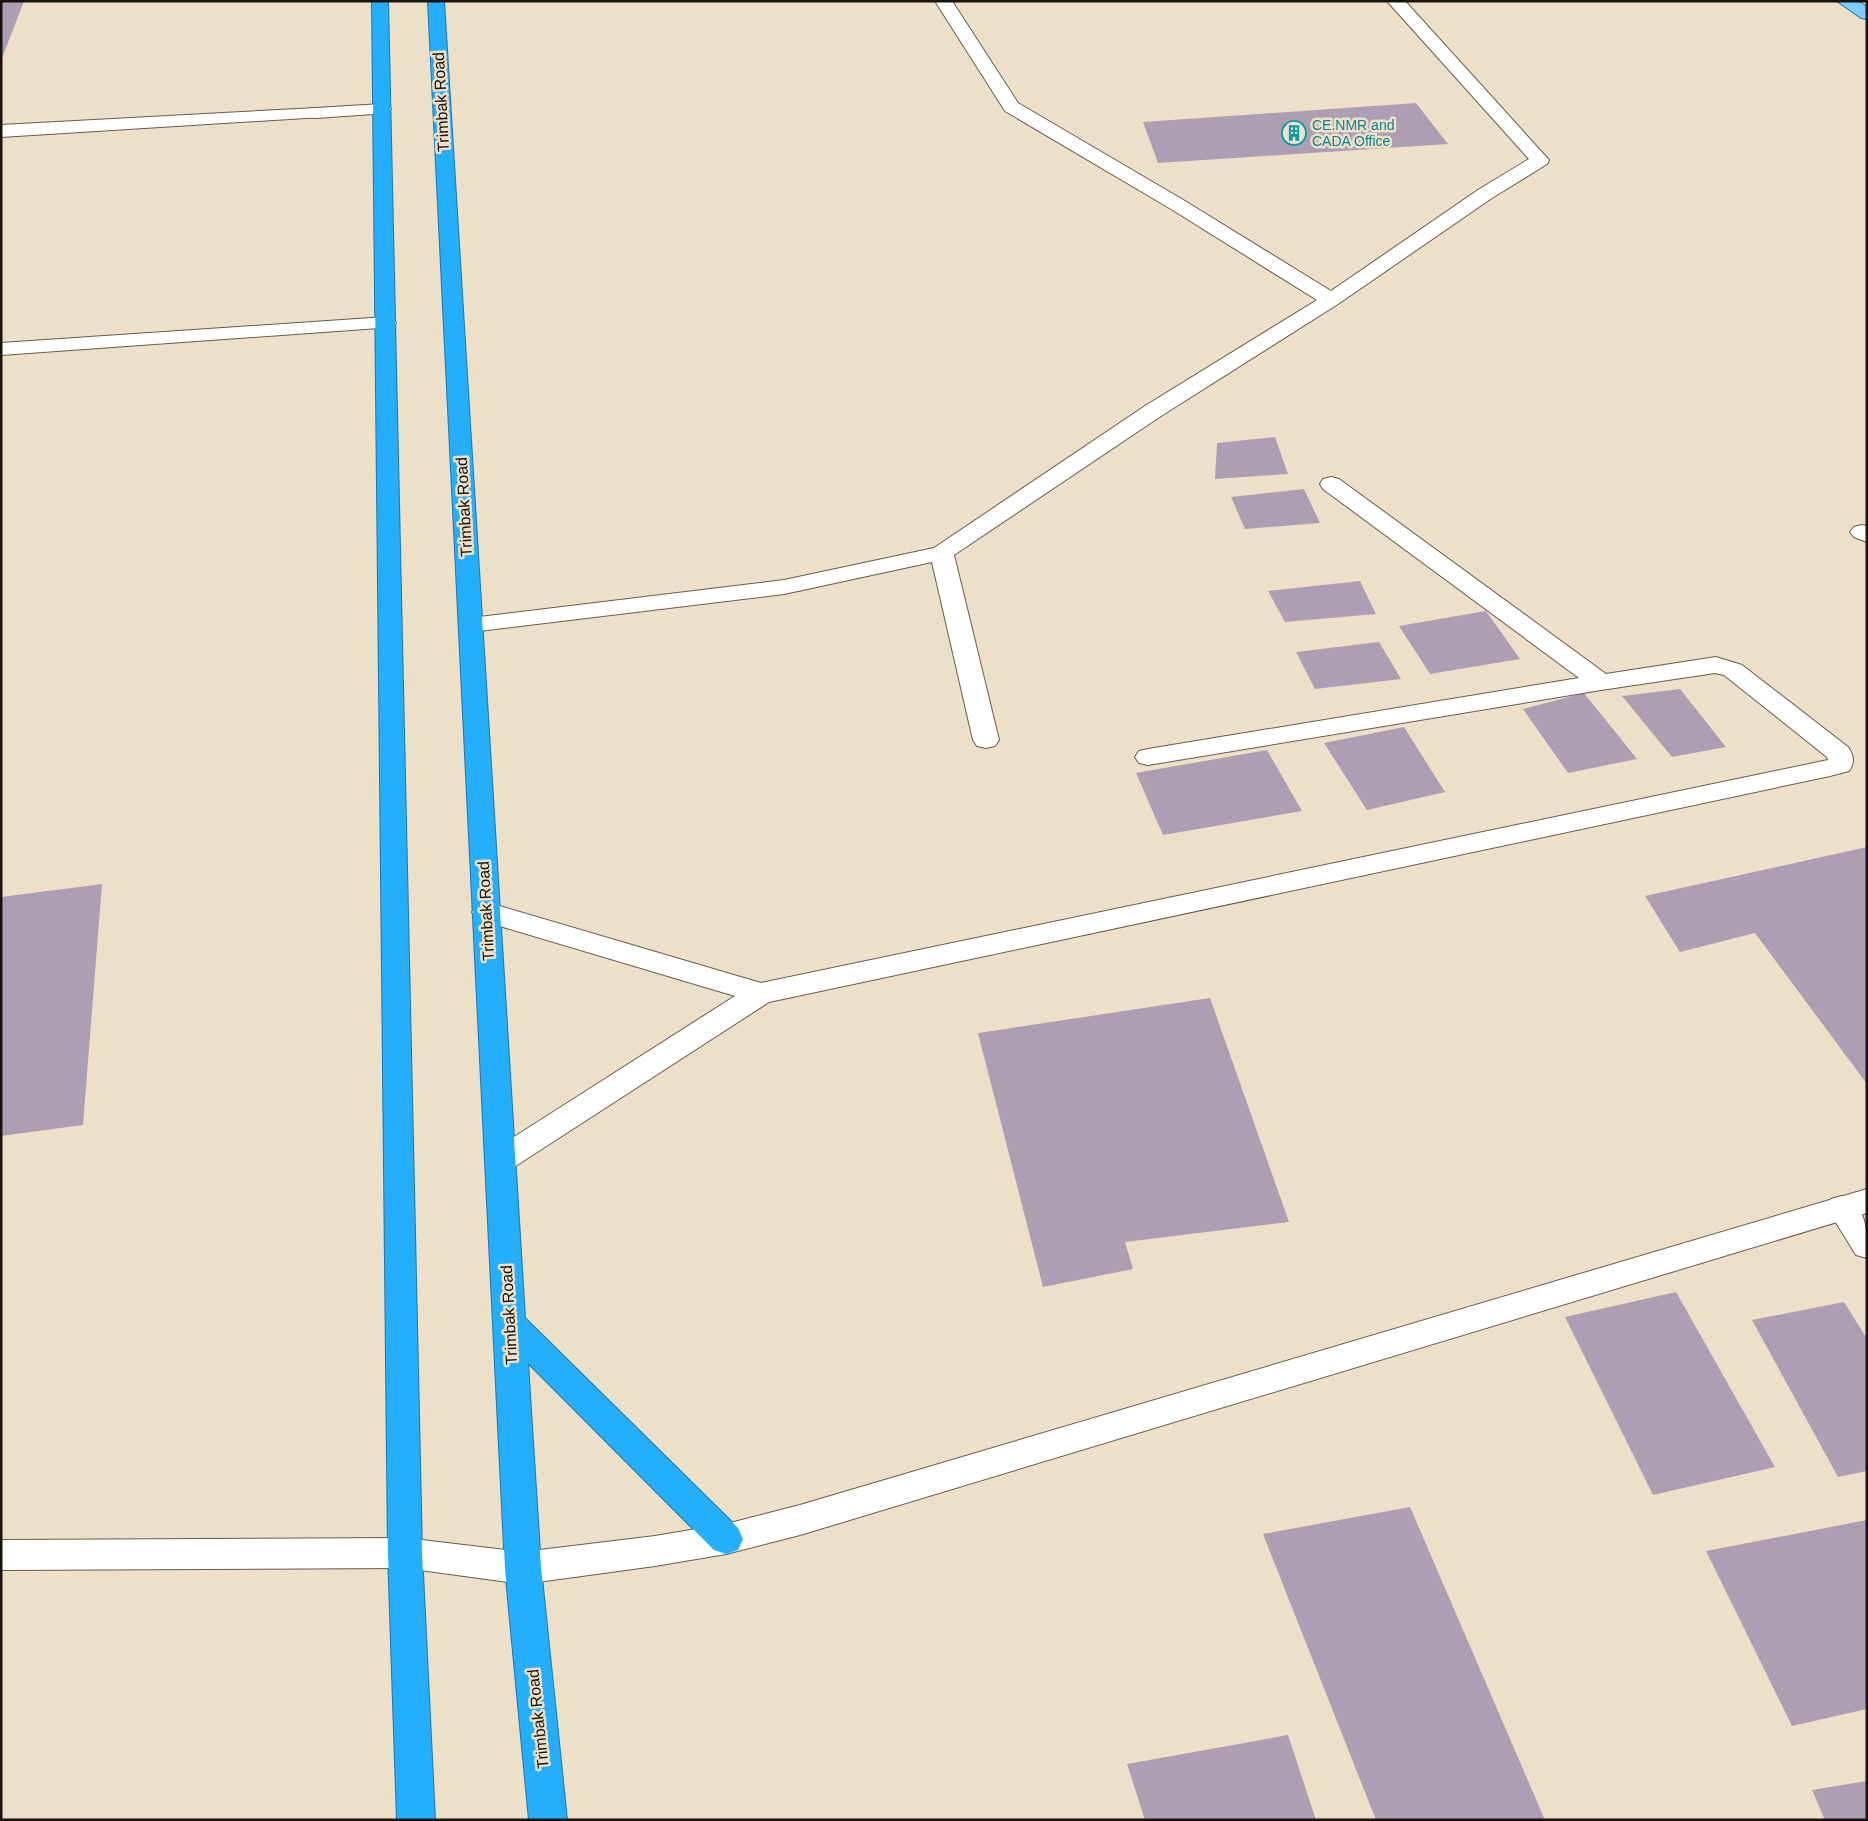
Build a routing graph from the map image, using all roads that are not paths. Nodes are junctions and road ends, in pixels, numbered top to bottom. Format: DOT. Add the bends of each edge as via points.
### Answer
graph roads {
  1 [pos="380,1"];
  2 [pos="436,1"];
  3 [pos="943,1"];
  4 [pos="1395,1"];
  5 [pos="1845,1"];
  6 [pos="1867,14"];
  7 [pos="382,109"];
  8 [pos="1,131"];
  9 [pos="1331,300"];
  10 [pos="386,323"];
  11 [pos="1,349"];
  12 [pos="1331,484"];
  13 [pos="942,552"];
  14 [pos="470,625"];
  15 [pos="1601,682"];
  16 [pos="986,740"];
  17 [pos="1148,757"];
  18 [pos="486,912"];
  19 [pos="761,993"];
  20 [pos="500,1161"];
  21 [pos="1854,1204"];
  22 [pos="1867,1246"];
  23 [pos="510,1324"];
  24 [pos="726,1538"];
  25 [pos="405,1553"];
  26 [pos="1,1555"];
  27 [pos="523,1568"];
  28 [pos="416,1820"];
  29 [pos="548,1820"];
  1 -- 7 [label="highway"];
  2 -- 14 [label="highway, Trimbak Road"];
  3 -- 9 [label="street" via="1011,107"];
  4 -- 9 [label="street" via="1540,160"];
  5 -- 6 [label="main road"];
  7 -- 8 [label="street"];
  7 -- 10 [label="highway"];
  9 -- 13 [label="street" via="1153,411"];
  10 -- 11 [label="street"];
  10 -- 25 [label="highway"];
  12 -- 15 [label="street"];
  13 -- 14 [label="street" via="784,587"];
  13 -- 16 [label="street"];
  14 -- 18 [label="highway, Trimbak Road"];
  15 -- 17 [label="street"];
  15 -- 19 [label="street" via="1705,666 1725,667 1839,753 1840,765"];
  18 -- 19 [label="street"];
  18 -- 20 [label="highway, Trimbak Road"];
  19 -- 20 [label="street"];
  20 -- 23 [label="highway, Trimbak Road"];
  21 -- 22 [label="street"];
  21 -- 24 [label="street" via="810,1517"];
  23 -- 24 [label="highway"];
  23 -- 27 [label="highway, Trimbak Road"];
  24 -- 27 [label="street" via="655,1552"];
  25 -- 26 [label="street"];
  25 -- 27 [label="street"];
  25 -- 28 [label="highway"];
  27 -- 29 [label="highway, Trimbak Road"];
}
